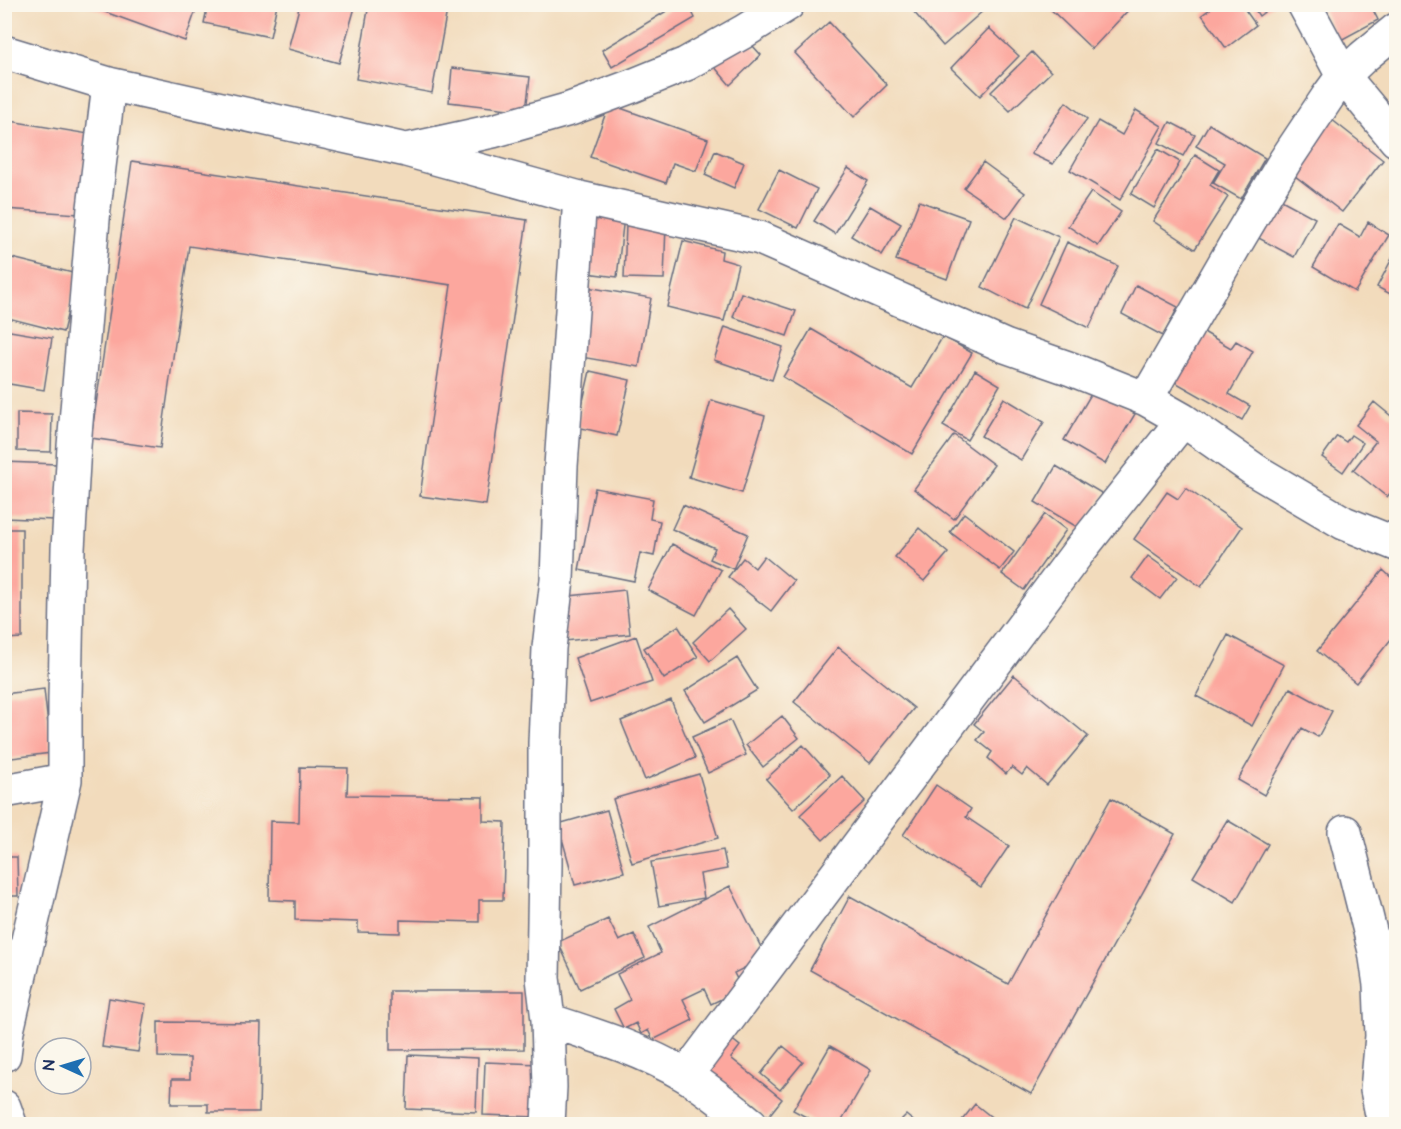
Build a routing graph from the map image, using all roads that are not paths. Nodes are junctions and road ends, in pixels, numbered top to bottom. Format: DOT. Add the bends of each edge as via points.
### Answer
graph roads {
  1 [pos="788,4"];
  2 [pos="1304,4"];
  3 [pos="1396,30"];
  4 [pos="4,52"];
  5 [pos="1343,76"];
  6 [pos="109,84"];
  7 [pos="1396,140"];
  8 [pos="406,150"];
  9 [pos="580,198"];
  10 [pos="1146,399"];
  11 [pos="1183,420"];
  12 [pos="1396,544"];
  13 [pos="65,780"];
  14 [pos="4,791"];
  15 [pos="1345,832"];
  16 [pos="12,978"];
  17 [pos="548,1020"];
  18 [pos="4,1055"];
  19 [pos="686,1075"];
  20 [pos="4,1107"];
  21 [pos="10,1125"];
  22 [pos="548,1125"];
  23 [pos="751,1125"];
  24 [pos="1384,1125"];
  1 -- 8 [label="street" via="686,64 632,86 493,131"];
  2 -- 5 [label="street"];
  3 -- 5 [label="street"];
  4 -- 6 [label="street"];
  5 -- 7 [label="street"];
  5 -- 10 [label="street" via="1285,161"];
  6 -- 8 [label="street"];
  6 -- 13 [label="street" via="74,446 68,549"];
  8 -- 9 [label="street"];
  9 -- 10 [label="street" via="760,238 1005,346"];
  9 -- 17 [label="street" via="545,743 543,978"];
  10 -- 11 [label="street"];
  11 -- 12 [label="street" via="1256,471 1344,523"];
  11 -- 19 [label="street" via="1079,551"];
  13 -- 14 [label="street"];
  13 -- 16 [label="street"];
  15 -- 24 [label="street" via="1380,984 1382,1036 1377,1090"];
  16 -- 18 [label="street"];
  17 -- 19 [label="street" via="590,1033"];
  17 -- 22 [label="street"];
  19 -- 23 [label="street"];
  20 -- 21 [label="street"];
}
